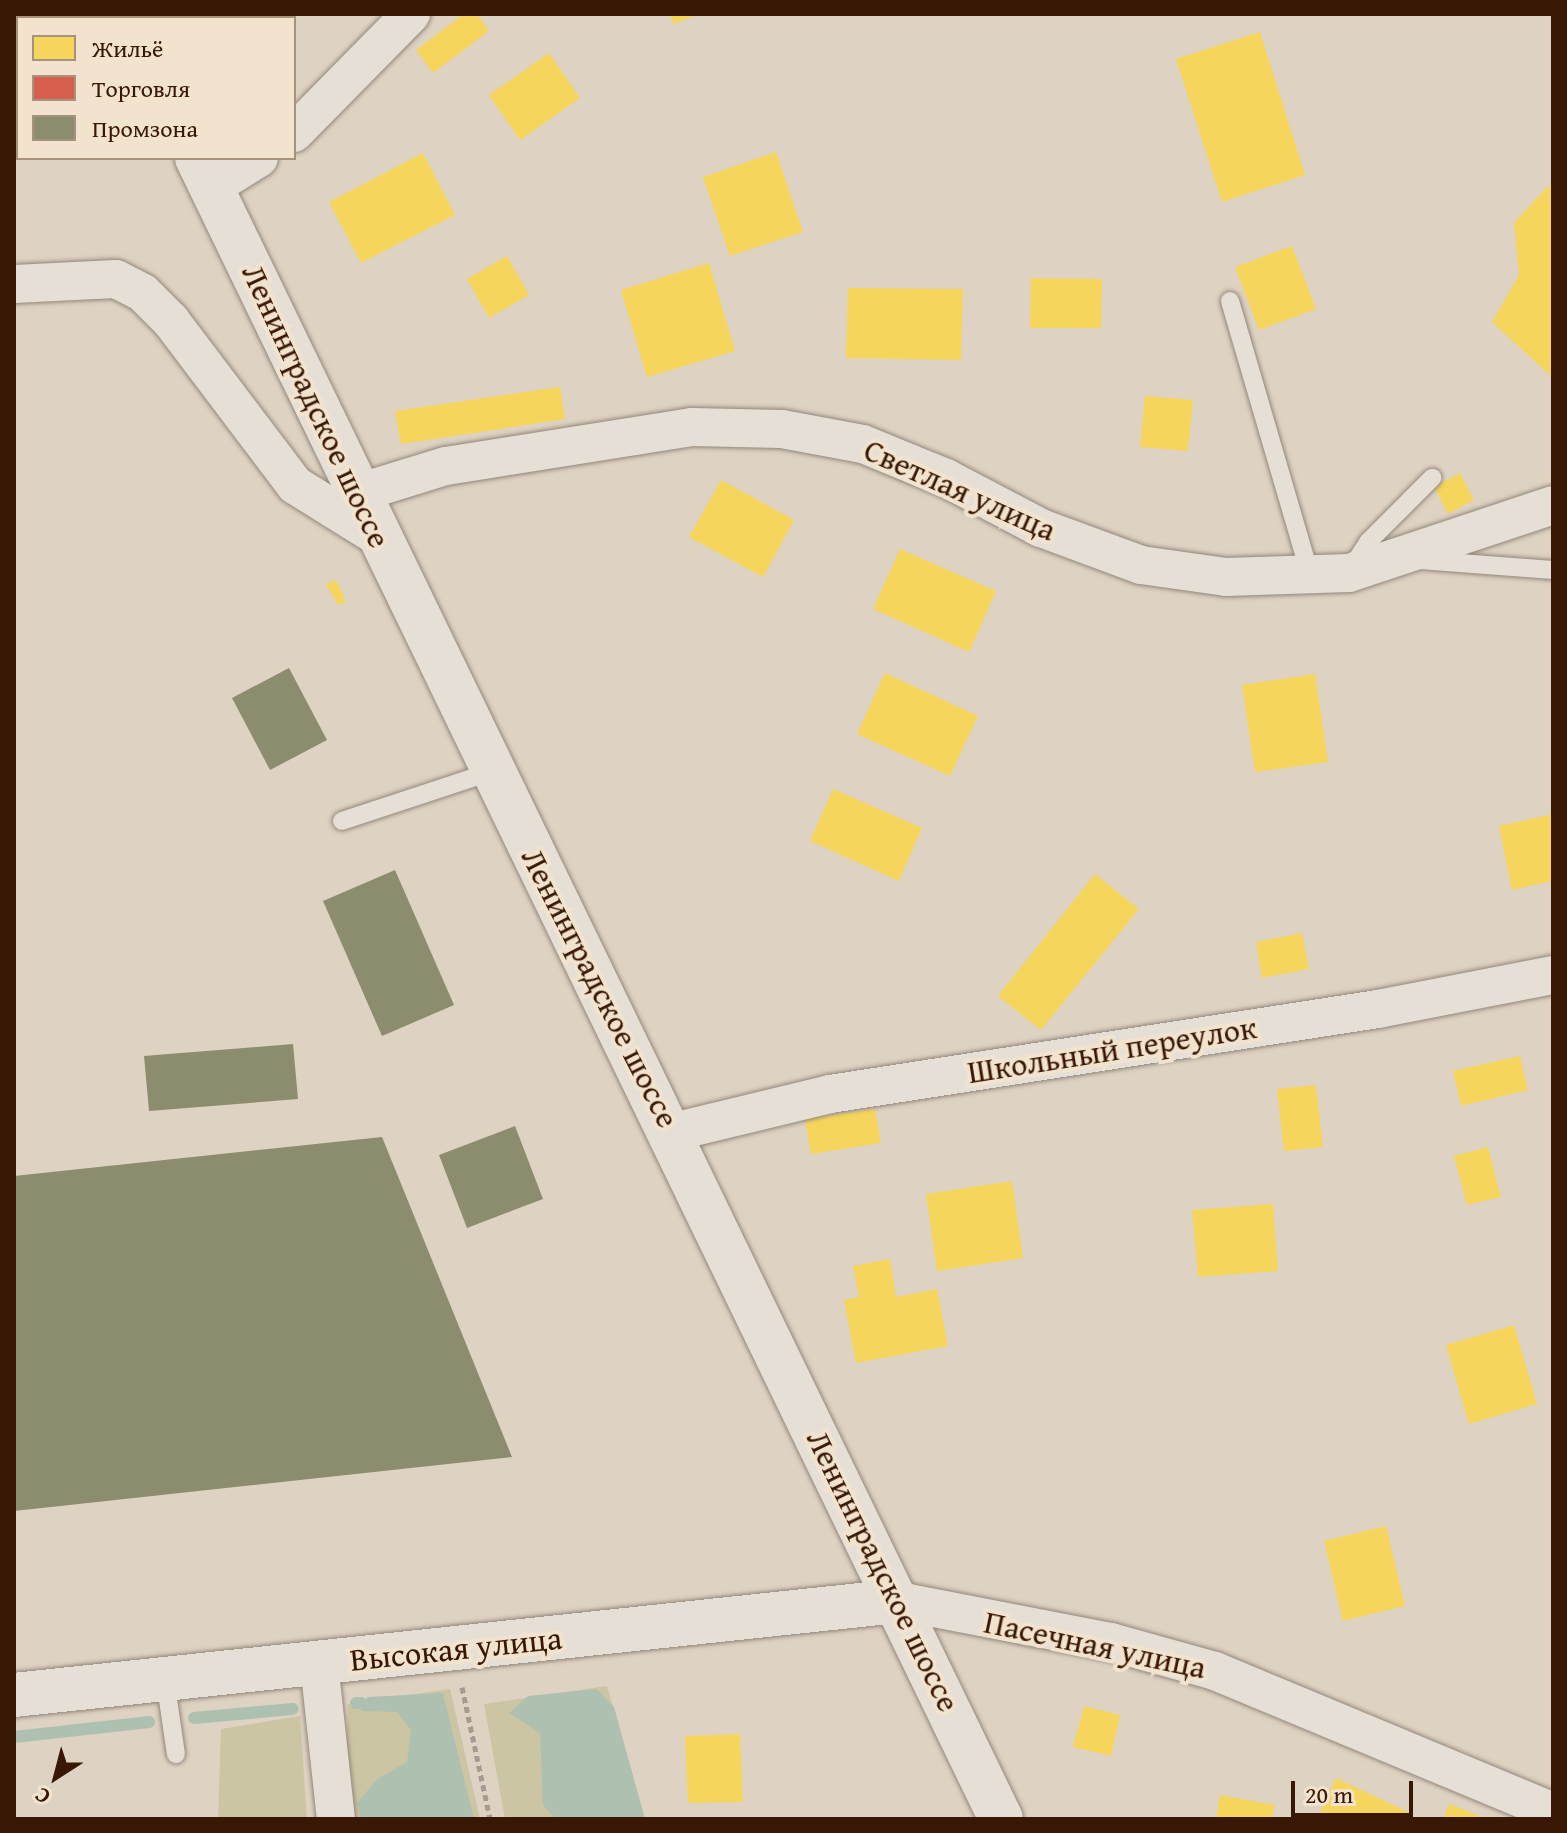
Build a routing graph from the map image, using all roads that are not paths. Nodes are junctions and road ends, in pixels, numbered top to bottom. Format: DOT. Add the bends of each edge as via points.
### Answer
graph roads {
  1 [pos="411,14"];
  2 [pos="296,131"];
  3 [pos="251,160"];
  4 [pos="204,172"];
  5 [pos="14,284"];
  6 [pos="1230,301"];
  7 [pos="1432,478"];
  8 [pos="358,493"];
  9 [pos="1553,505"];
  10 [pos="377,536"];
  11 [pos="1397,558"];
  12 [pos="1553,570"];
  13 [pos="1349,573"];
  14 [pos="1311,578"];
  15 [pos="490,772"];
  16 [pos="342,821"];
  17 [pos="1553,975"];
  18 [pos="673,1132"];
  19 [pos="898,1601"];
  20 [pos="319,1663"];
  21 [pos="165,1679"];
  22 [pos="14,1695"];
  23 [pos="176,1754"];
  24 [pos="1553,1812"];
  25 [pos="336,1819"];
  26 [pos="1001,1819"];
  1 -- 2 [label="street"];
  3 -- 4 [label="street"];
  4 -- 8 [label="main road, Ленинградское шоссе"];
  5 -- 10 [label="street" via="116,279 143,293 171,321 295,485"];
  6 -- 14 [label="lane"];
  7 -- 13 [label="lane" via="1368,542"];
  8 -- 10 [label="main road, Ленинградское шоссе"];
  8 -- 14 [label="street, Светлая улица" via="446,466 692,427 782,429 863,444 946,478 1041,528 1141,565 1226,577"];
  9 -- 11 [label="street, Светлая улица"];
  10 -- 15 [label="main road, Ленинградское шоссе"];
  11 -- 12 [label="lane"];
  11 -- 13 [label="street, Светлая улица"];
  13 -- 14 [label="street, Светлая улица"];
  15 -- 16 [label="lane"];
  15 -- 18 [label="main road, Ленинградское шоссе"];
  17 -- 18 [label="street, Школьный переулок" via="1378,1009 830,1094"];
  18 -- 19 [label="main road, Ленинградское шоссе"];
  19 -- 20 [label="main road, Высокая улица"];
  19 -- 24 [label="street, Пасечная улица" via="1111,1642 1215,1671"];
  19 -- 26 [label="main road, Ленинградское шоссе"];
  20 -- 21 [label="main road, Высокая улица"];
  20 -- 25 [label="street"];
  21 -- 22 [label="main road, Высокая улица"];
  21 -- 23 [label="lane"];
}
